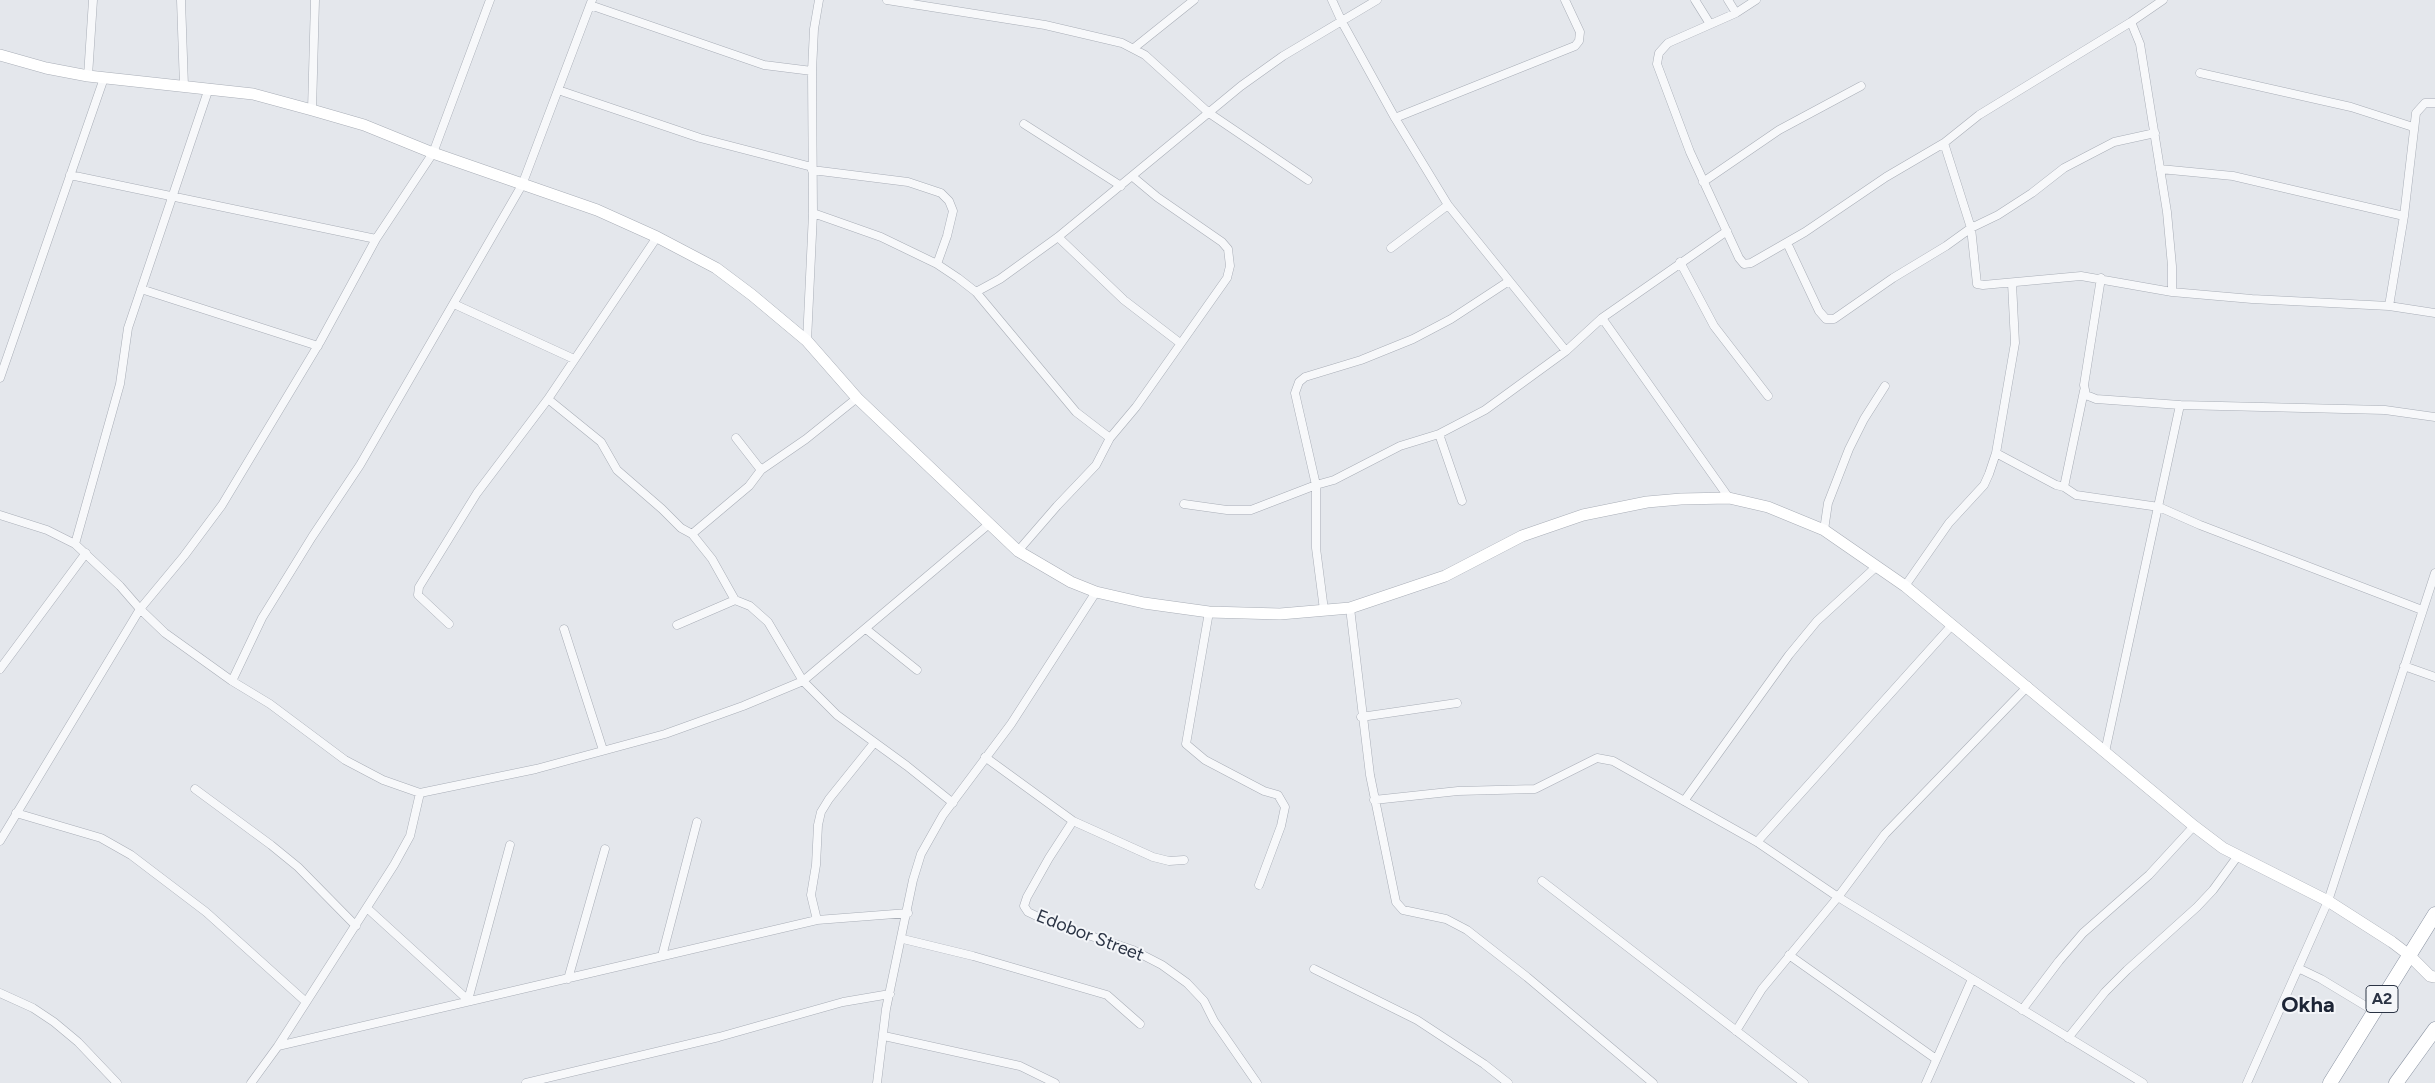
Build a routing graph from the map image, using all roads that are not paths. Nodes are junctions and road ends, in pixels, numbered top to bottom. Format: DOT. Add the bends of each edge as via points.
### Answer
graph roads {
  1 [pos="93,0"];
  2 [pos="181,0"];
  3 [pos="315,0"];
  4 [pos="490,0"];
  5 [pos="819,0"];
  6 [pos="887,0"];
  7 [pos="1194,0"];
  8 [pos="1332,0"];
  9 [pos="1377,0"];
  10 [pos="1565,0"];
  11 [pos="1695,0"];
  12 [pos="1728,0"];
  13 [pos="1756,0"];
  14 [pos="2163,0"];
  15 [pos="591,3"];
  16 [pos="1736,13"];
  17 [pos="1342,22"];
  18 [pos="2131,22"];
  19 [pos="1710,24"];
  20 [pos="1134,48"];
  21 [pos="1,59"];
  22 [pos="812,71"];
  23 [pos="2200,73"];
  24 [pos="88,76"];
  25 [pos="104,78"];
  26 [pos="184,86"];
  27 [pos="1861,86"];
  28 [pos="209,88"];
  29 [pos="558,90"];
  30 [pos="2435,103"];
  31 [pos="312,110"];
  32 [pos="1209,113"];
  33 [pos="1396,118"];
  34 [pos="1024,124"];
  35 [pos="2413,127"];
  36 [pos="2155,133"];
  37 [pos="1944,143"];
  38 [pos="433,153"];
  39 [pos="812,169"];
  40 [pos="2160,169"];
  41 [pos="70,175"];
  42 [pos="1133,176"];
  43 [pos="1308,180"];
  44 [pos="1703,182"];
  45 [pos="522,185"];
  46 [pos="1121,186"];
  47 [pos="171,195"];
  48 [pos="1448,205"];
  49 [pos="813,213"];
  50 [pos="2404,216"];
  51 [pos="1971,228"];
  52 [pos="1727,230"];
  53 [pos="657,237"];
  54 [pos="1058,237"];
  55 [pos="376,239"];
  56 [pos="1787,243"];
  57 [pos="1391,248"];
  58 [pos="1680,262"];
  59 [pos="937,264"];
  60 [pos="2101,278"];
  61 [pos="1509,281"];
  62 [pos="2012,283"];
  63 [pos="141,289"];
  64 [pos="976,292"];
  65 [pos="2172,292"];
  66 [pos="454,304"];
  67 [pos="2389,306"];
  68 [pos="2435,314"];
  69 [pos="1602,318"];
  70 [pos="807,341"];
  71 [pos="1180,343"];
  72 [pos="318,346"];
  73 [pos="1566,351"];
  74 [pos="574,359"];
  75 [pos="0,378"];
  76 [pos="1885,386"];
  77 [pos="2084,391"];
  78 [pos="1768,396"];
  79 [pos="857,398"];
  80 [pos="548,400"];
  81 [pos="2180,405"];
  82 [pos="2435,417"];
  83 [pos="1439,434"];
  84 [pos="736,438"];
  85 [pos="1110,438"];
  86 [pos="1996,453"];
  87 [pos="761,470"];
  88 [pos="1316,485"];
  89 [pos="2064,487"];
  90 [pos="1729,498"];
  91 [pos="1462,501"];
  92 [pos="1184,504"];
  93 [pos="2160,507"];
  94 [pos="0,515"];
  95 [pos="989,524"];
  96 [pos="1824,530"];
  97 [pos="692,534"];
  98 [pos="75,544"];
  99 [pos="1018,551"];
  100 [pos="86,553"];
  101 [pos="1877,566"];
  102 [pos="2435,572"];
  103 [pos="1905,586"];
  104 [pos="1096,592"];
  105 [pos="734,600"];
  106 [pos="1350,608"];
  107 [pos="140,609"];
  108 [pos="1324,610"];
  109 [pos="2422,610"];
  110 [pos="1209,612"];
  111 [pos="449,624"];
  112 [pos="676,625"];
  113 [pos="1952,625"];
  114 [pos="564,629"];
  115 [pos="866,629"];
  116 [pos="2404,666"];
  117 [pos="0,668"];
  118 [pos="917,670"];
  119 [pos="2435,677"];
  120 [pos="802,681"];
  121 [pos="232,682"];
  122 [pos="2028,686"];
  123 [pos="1457,703"];
  124 [pos="1362,717"];
  125 [pos="874,743"];
  126 [pos="603,750"];
  127 [pos="2105,752"];
  128 [pos="985,757"];
  129 [pos="195,788"];
  130 [pos="420,793"];
  131 [pos="1374,800"];
  132 [pos="1684,801"];
  133 [pos="953,803"];
  134 [pos="16,813"];
  135 [pos="1073,821"];
  136 [pos="697,822"];
  137 [pos="2194,826"];
  138 [pos="0,841"];
  139 [pos="1757,842"];
  140 [pos="510,844"];
  141 [pos="604,849"];
  142 [pos="2237,857"];
  143 [pos="1184,860"];
  144 [pos="1542,881"];
  145 [pos="1259,886"];
  146 [pos="1838,897"];
  147 [pos="2328,901"];
  148 [pos="367,908"];
  149 [pos="908,913"];
  150 [pos="2435,914"];
  151 [pos="818,920"];
  152 [pos="356,926"];
  153 [pos="902,940"];
  154 [pos="1789,955"];
  155 [pos="2409,955"];
  156 [pos="662,956"];
  157 [pos="2298,968"];
  158 [pos="1314,969"];
  159 [pos="2435,977"];
  160 [pos="568,979"];
  161 [pos="1972,979"];
  162 [pos="0,993"];
  163 [pos="890,994"];
  164 [pos="468,1000"];
  165 [pos="306,1002"];
  166 [pos="2022,1010"];
  167 [pos="2374,1011"];
  168 [pos="1140,1024"];
  169 [pos="2435,1029"];
  170 [pos="1736,1031"];
  171 [pos="884,1036"];
  172 [pos="2068,1038"];
  173 [pos="278,1046"];
  174 [pos="1936,1059"];
  175 [pos="117,1083"];
  176 [pos="251,1083"];
  177 [pos="526,1083"];
  178 [pos="877,1083"];
  179 [pos="1055,1083"];
  180 [pos="1257,1083"];
  181 [pos="1508,1083"];
  182 [pos="1653,1083"];
  183 [pos="1804,1083"];
  184 [pos="1926,1083"];
  185 [pos="2143,1083"];
  186 [pos="2248,1083"];
  187 [pos="2330,1083"];
  188 [pos="2396,1083"];
  1 -- 24 [label="street"];
  2 -- 26 [label="street"];
  3 -- 31 [label="street"];
  4 -- 38 [label="street"];
  5 -- 22 [label="street"];
  6 -- 20 [label="street" via="1045,24"];
  7 -- 20 [label="street"];
  8 -- 17 [label="street"];
  9 -- 17 [label="street"];
  10 -- 33 [label="street" via="1580,32 1575,46"];
  11 -- 19 [label="street"];
  12 -- 16 [label="street"];
  13 -- 16 [label="street"];
  14 -- 18 [label="street"];
  15 -- 22 [label="street" via="764,65"];
  15 -- 29 [label="street"];
  16 -- 19 [label="street"];
  17 -- 32 [label="street" via="1283,56"];
  17 -- 33 [label="street"];
  18 -- 36 [label="street" via="2140,44"];
  18 -- 37 [label="street" via="1980,115"];
  19 -- 44 [label="street" via="1668,43 1659,53 1657,64"];
  20 -- 32 [label="street"];
  21 -- 24 [label="street"];
  22 -- 39 [label="street"];
  23 -- 35 [label="street" via="2351,107"];
  24 -- 25 [label="street"];
  25 -- 26 [label="street"];
  25 -- 41 [label="street"];
  26 -- 28 [label="street"];
  27 -- 44 [label="street" via="1779,130"];
  28 -- 31 [label="street" via="253,94"];
  28 -- 47 [label="street"];
  29 -- 39 [label="street" via="700,138"];
  29 -- 45 [label="street"];
  30 -- 35 [label="street" via="2425,103 2418,108"];
  31 -- 38 [label="street" via="364,125"];
  32 -- 42 [label="street"];
  32 -- 43 [label="street"];
  33 -- 48 [label="street"];
  34 -- 46 [label="street"];
  35 -- 50 [label="street"];
  36 -- 40 [label="street"];
  36 -- 51 [label="street" via="2114,142 2064,168 1998,215"];
  37 -- 51 [label="street"];
  37 -- 56 [label="street"];
  38 -- 45 [label="street"];
  38 -- 55 [label="street"];
  39 -- 49 [label="street"];
  39 -- 59 [label="street" via="908,182 941,193 953,211"];
  40 -- 50 [label="street" via="2234,176"];
  40 -- 65 [label="street" via="2170,238"];
  41 -- 47 [label="street"];
  41 -- 75 [label="street"];
  42 -- 46 [label="street"];
  42 -- 71 [label="street" via="1157,197 1222,242 1231,257 1227,278"];
  44 -- 52 [label="street"];
  45 -- 53 [label="street" via="597,210"];
  45 -- 66 [label="street"];
  46 -- 54 [label="street"];
  47 -- 55 [label="street"];
  47 -- 63 [label="street"];
  48 -- 57 [label="street"];
  48 -- 61 [label="street"];
  49 -- 59 [label="street" via="881,236"];
  49 -- 70 [label="street"];
  50 -- 67 [label="street"];
  51 -- 56 [label="street" via="1834,319 1826,319 1818,311"];
  51 -- 62 [label="street" via="1977,284"];
  52 -- 56 [label="street" via="1744,264"];
  52 -- 58 [label="street"];
  53 -- 70 [label="street" via="716,268"];
  53 -- 74 [label="street"];
  54 -- 64 [label="street" via="1000,279"];
  54 -- 71 [label="street" via="1124,300"];
  55 -- 72 [label="street"];
  58 -- 69 [label="street"];
  58 -- 78 [label="street" via="1714,326"];
  59 -- 64 [label="street"];
  60 -- 62 [label="street" via="2067,276"];
  60 -- 65 [label="street"];
  60 -- 77 [label="street"];
  61 -- 73 [label="street"];
  61 -- 88 [label="street" via="1413,339 1361,360 1304,377 1299,382 1294,394"];
  62 -- 86 [label="street" via="2015,342"];
  63 -- 72 [label="street"];
  63 -- 98 [label="street" via="128,328 120,384"];
  64 -- 85 [label="street" via="1076,412"];
  65 -- 67 [label="street"];
  66 -- 74 [label="street"];
  66 -- 121 [label="street" via="360,465 262,618"];
  67 -- 68 [label="street"];
  69 -- 73 [label="street"];
  69 -- 90 [label="street"];
  70 -- 79 [label="street"];
  71 -- 85 [label="street" via="1136,407"];
  72 -- 107 [label="street" via="222,506"];
  73 -- 83 [label="street" via="1485,410"];
  74 -- 80 [label="street"];
  76 -- 96 [label="street" via="1849,449 1828,503"];
  77 -- 81 [label="street" via="2096,399"];
  77 -- 89 [label="street"];
  79 -- 87 [label="street"];
  79 -- 95 [label="street"];
  80 -- 97 [label="street" via="602,442 617,470"];
  80 -- 111 [label="street" via="477,493 419,587 418,595"];
  81 -- 82 [label="street" via="2385,410"];
  81 -- 93 [label="street"];
  83 -- 88 [label="street" via="1400,446 1334,480"];
  83 -- 91 [label="street"];
  84 -- 87 [label="street"];
  85 -- 99 [label="street" via="1096,466"];
  86 -- 89 [label="street"];
  86 -- 103 [label="street" via="1984,485 1949,522"];
  87 -- 97 [label="street" via="748,486"];
  88 -- 92 [label="street" via="1251,510"];
  88 -- 108 [label="street" via="1316,548"];
  89 -- 93 [label="street" via="2076,495"];
  90 -- 96 [label="street" via="1768,508"];
  90 -- 106 [label="street" via="1647,502 1583,515 1522,536 1445,576"];
  93 -- 109 [label="street"];
  93 -- 127 [label="street"];
  94 -- 98 [label="street" via="46,530"];
  95 -- 99 [label="street"];
  95 -- 115 [label="street"];
  96 -- 101 [label="street"];
  97 -- 105 [label="street" via="712,558"];
  98 -- 100 [label="street"];
  99 -- 104 [label="street" via="1071,582"];
  100 -- 107 [label="street"];
  100 -- 117 [label="street"];
  101 -- 103 [label="street"];
  101 -- 132 [label="street" via="1818,621 1789,655"];
  102 -- 109 [label="street"];
  103 -- 113 [label="street"];
  104 -- 110 [label="street"];
  104 -- 128 [label="street" via="1011,724"];
  105 -- 112 [label="street"];
  105 -- 120 [label="street" via="750,606 768,622"];
  106 -- 108 [label="street"];
  106 -- 124 [label="street"];
  107 -- 121 [label="street" via="165,633"];
  107 -- 134 [label="street"];
  108 -- 110 [label="street" via="1280,614"];
  109 -- 116 [label="street"];
  110 -- 145 [label="street" via="1186,744 1205,760 1278,795 1285,808"];
  113 -- 122 [label="street"];
  113 -- 139 [label="street"];
  114 -- 126 [label="street"];
  115 -- 118 [label="street"];
  115 -- 120 [label="street"];
  116 -- 119 [label="street"];
  116 -- 147 [label="street"];
  120 -- 125 [label="street" via="837,716"];
  120 -- 126 [label="street" via="664,734"];
  121 -- 130 [label="street" via="270,704 345,760 383,780"];
  122 -- 127 [label="street"];
  122 -- 146 [label="street" via="1884,834"];
  123 -- 124 [label="street"];
  124 -- 131 [label="street"];
  125 -- 133 [label="street"];
  125 -- 151 [label="street" via="821,812 811,895"];
  126 -- 130 [label="street" via="536,769"];
  127 -- 137 [label="street"];
  128 -- 133 [label="street"];
  128 -- 135 [label="street"];
  129 -- 152 [label="street" via="298,867"];
  130 -- 148 [label="street" via="410,836"];
  131 -- 132 [label="street" via="1458,791 1536,789 1597,758 1613,761"];
  131 -- 182 [label="street" via="1392,892 1400,908 1446,919 1466,930"];
  132 -- 139 [label="street"];
  133 -- 149 [label="street" via="942,815 921,854"];
  134 -- 138 [label="street"];
  134 -- 165 [label="street" via="101,838 132,855 206,912"];
  135 -- 143 [label="street" via="1153,857"];
  135 -- 180 [label="street, Edobor Street" via="1027,897 1024,906 1028,912 1133,950 1187,983 1204,1001 1214,1022"];
  136 -- 156 [label="street"];
  137 -- 142 [label="street"];
  137 -- 166 [label="street" via="2149,875 2083,933"];
  139 -- 146 [label="street"];
  140 -- 164 [label="street"];
  141 -- 160 [label="street"];
  142 -- 147 [label="street"];
  142 -- 172 [label="street" via="2197,907 2105,992"];
  144 -- 170 [label="street"];
  146 -- 154 [label="street"];
  146 -- 161 [label="street"];
  147 -- 155 [label="street"];
  147 -- 157 [label="street"];
  148 -- 152 [label="street"];
  148 -- 164 [label="street"];
  149 -- 151 [label="street"];
  149 -- 153 [label="street"];
  150 -- 155 [label="highway, A2"];
  151 -- 156 [label="street"];
  152 -- 165 [label="street"];
  153 -- 163 [label="street"];
  153 -- 168 [label="street" via="973,956 1107,995"];
  154 -- 170 [label="street" via="1755,999"];
  154 -- 174 [label="street"];
  155 -- 159 [label="street"];
  155 -- 167 [label="highway, A2"];
  156 -- 160 [label="street"];
  157 -- 167 [label="street"];
  157 -- 186 [label="street"];
  158 -- 181 [label="street" via="1417,1020"];
  160 -- 164 [label="street"];
  161 -- 166 [label="street"];
  161 -- 174 [label="street"];
  162 -- 175 [label="street" via="54,1022"];
  163 -- 171 [label="street"];
  163 -- 177 [label="street" via="843,1002 720,1037"];
  164 -- 173 [label="street"];
  165 -- 173 [label="street"];
  166 -- 172 [label="street"];
  167 -- 187 [label="highway, A2"];
  169 -- 188 [label="highway"];
  170 -- 183 [label="street"];
  171 -- 178 [label="street"];
  171 -- 179 [label="street" via="1020,1066"];
  172 -- 185 [label="street"];
  173 -- 176 [label="street"];
  174 -- 184 [label="street"];
}
